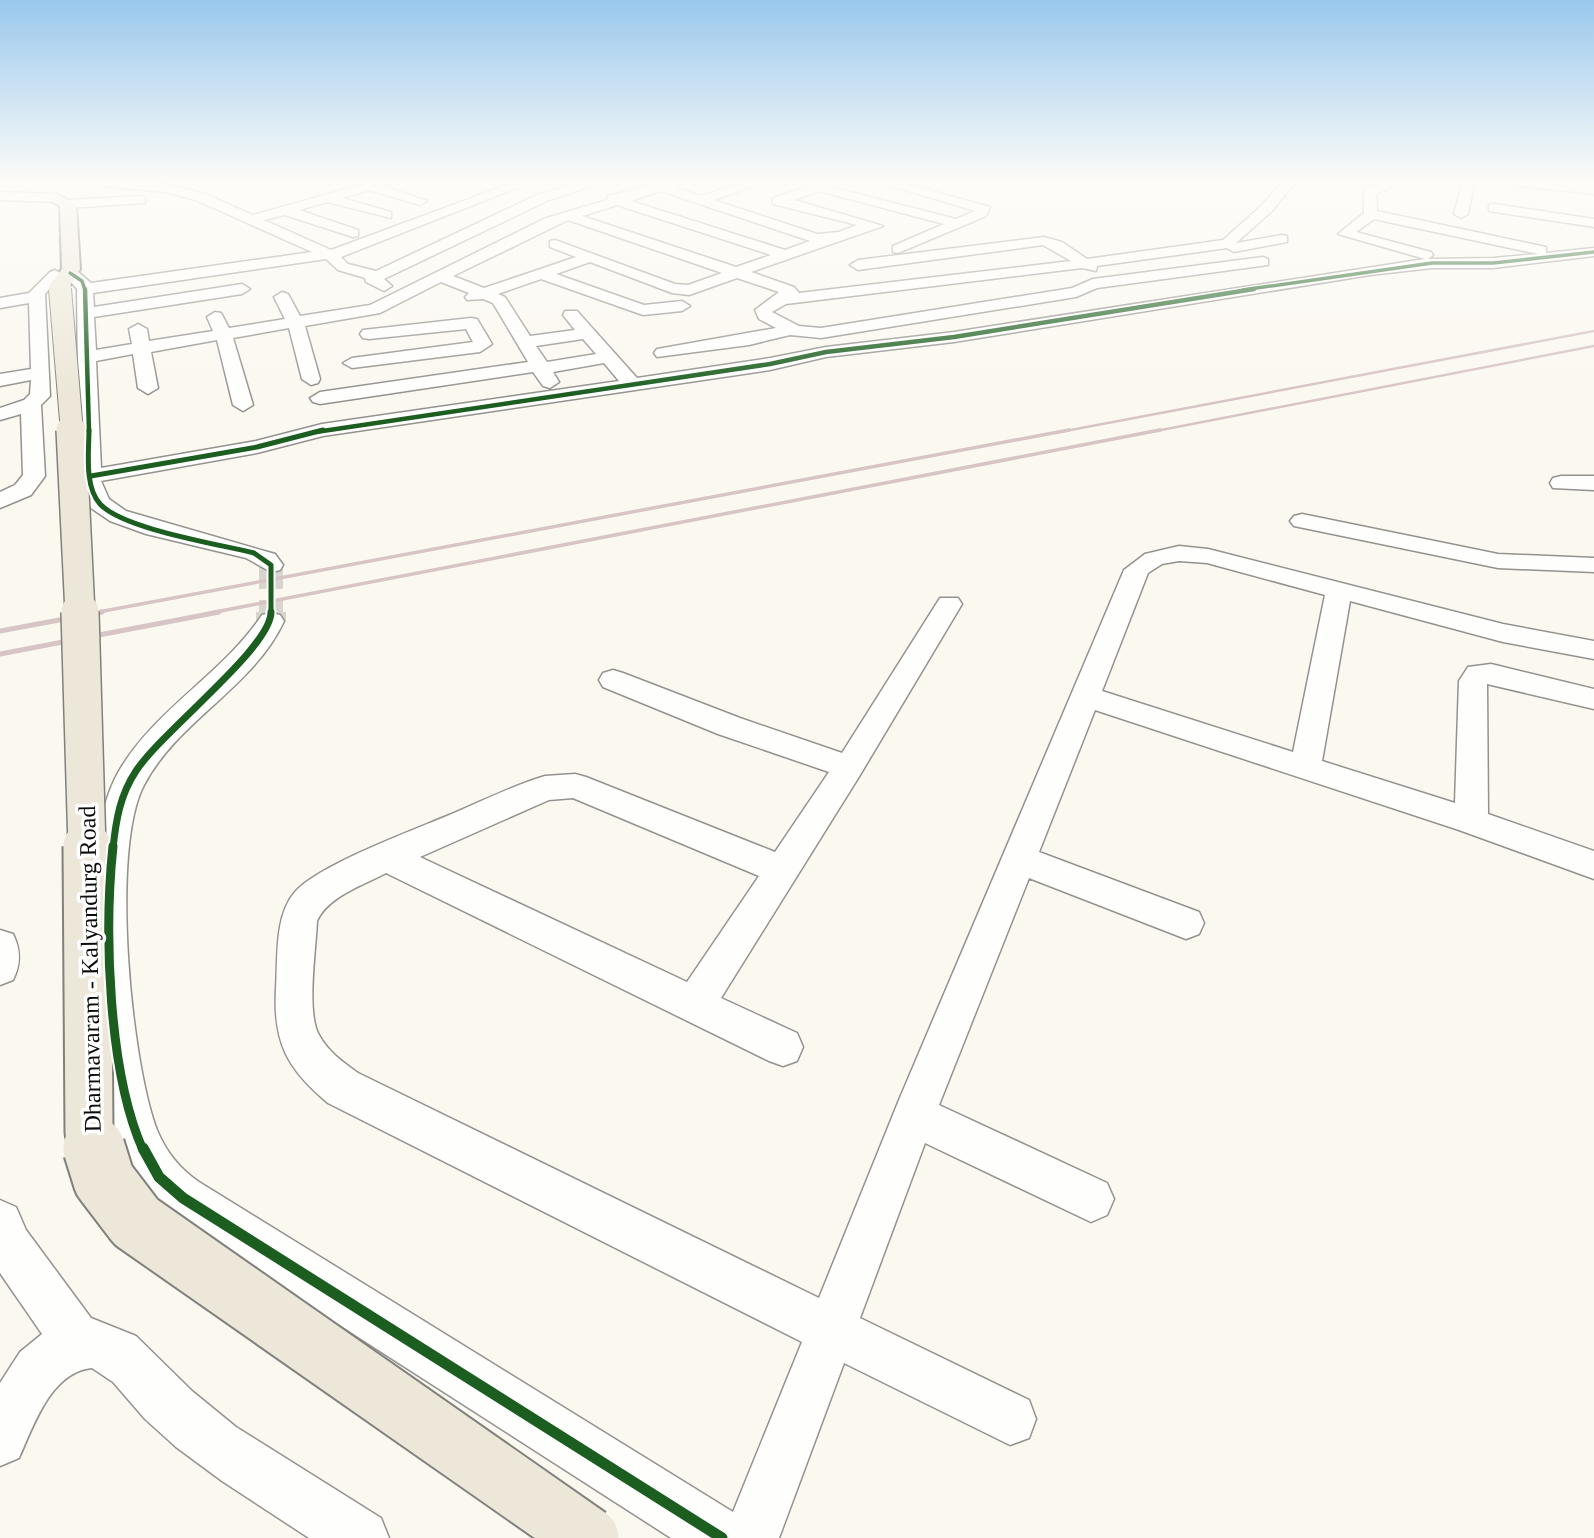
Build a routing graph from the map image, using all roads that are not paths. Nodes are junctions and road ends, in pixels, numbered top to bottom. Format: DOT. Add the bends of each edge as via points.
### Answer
graph roads {
  1 [pos="63,252"];
  2 [pos="323,252"];
  3 [pos="338,252"];
  4 [pos="429,252"];
  5 [pos="486,252"];
  6 [pos="577,252"];
  7 [pos="679,252"];
  8 [pos="775,252"];
  9 [pos="798,252"];
  10 [pos="891,252"];
  11 [pos="964,252"];
  12 [pos="1067,252"];
  13 [pos="1180,252"];
  14 [pos="1242,252"];
  15 [pos="1415,252"];
  16 [pos="1547,252"];
  17 [pos="1572,252"];
  18 [pos="330,255"];
  19 [pos="788,256"];
  20 [pos="1567,256"];
  21 [pos="591,257"];
  22 [pos="1263,262"];
  23 [pos="1082,263"];
  24 [pos="1459,263"];
  25 [pos="357,272"];
  26 [pos="743,273"];
  27 [pos="542,274"];
  28 [pos="334,276"];
  29 [pos="375,276"];
  30 [pos="446,277"];
  31 [pos="824,278"];
  32 [pos="1302,280"];
  33 [pos="64,282"];
  34 [pos="1113,282"];
  35 [pos="488,292"];
  36 [pos="346,293"];
  37 [pos="405,294"];
  38 [pos="787,295"];
  39 [pos="461,301"];
  40 [pos="0,303"];
  41 [pos="1150,305"];
  42 [pos="682,306"];
  43 [pos="210,307"];
  44 [pos="366,311"];
  45 [pos="571,315"];
  46 [pos="1170,316"];
  47 [pos="296,324"];
  48 [pos="137,325"];
  49 [pos="792,329"];
  50 [pos="589,333"];
  51 [pos="369,334"];
  52 [pos="224,335"];
  53 [pos="525,342"];
  54 [pos="141,348"];
  55 [pos="663,353"];
  56 [pos="86,357"];
  57 [pos="610,357"];
  58 [pos="539,368"];
  59 [pos="41,373"];
  60 [pos="311,379"];
  61 [pos="0,380"];
  62 [pos="633,384"];
  63 [pos="148,388"];
  64 [pos="560,394"];
  65 [pos="320,398"];
  66 [pos="31,404"];
  67 [pos="243,405"];
  68 [pos="0,414"];
  69 [pos="90,476"];
  70 [pos="1561,483"];
  71 [pos="1594,483"];
  72 [pos="0,501"];
  73 [pos="1301,521"];
  74 [pos="271,565"];
  75 [pos="1594,565"];
  76 [pos="1339,591"];
  77 [pos="949,604"];
  78 [pos="271,621"];
  79 [pos="1594,650"];
  80 [pos="613,680"];
  81 [pos="1084,696"];
  82 [pos="1594,699"];
  83 [pos="849,767"];
  84 [pos="1305,767"];
  85 [pos="1471,821"];
  86 [pos="386,857"];
  87 [pos="1018,859"];
  88 [pos="1594,865"];
  89 [pos="780,870"];
  90 [pos="1186,923"];
  91 [pos="0,946"];
  92 [pos="0,968"];
  93 [pos="694,1004"];
  94 [pos="783,1047"];
  95 [pos="914,1115"];
  96 [pos="1091,1199"];
  97 [pos="0,1223"];
  98 [pos="830,1329"];
  99 [pos="79,1343"];
  100 [pos="1010,1419"];
  101 [pos="0,1440"];
  102 [pos="362,1538"];
  103 [pos="588,1538"];
  104 [pos="722,1538"];
  105 [pos="751,1538"];
  1 -- 33 [label="main road, Dharmavaram - Kalyandurg Road"];
  2 -- 18 [label="street"];
  3 -- 18 [label="street"];
  4 -- 29 [label="street"];
  5 -- 30 [label="street"];
  5 -- 30 [label="street" via="513,258"];
  6 -- 21 [label="street"];
  7 -- 26 [label="street"];
  8 -- 19 [label="street"];
  9 -- 19 [label="street"];
  10 -- 11 [label="street" via="852,267"];
  12 -- 23 [label="street"];
  13 -- 23 [label="street"];
  14 -- 22 [label="street"];
  15 -- 24 [label="street"];
  16 -- 20 [label="street"];
  17 -- 20 [label="street"];
  18 -- 25 [label="street"];
  18 -- 33 [label="street"];
  19 -- 26 [label="street"];
  20 -- 24 [label="street"];
  21 -- 26 [label="street" via="680,290"];
  21 -- 27 [label="street"];
  22 -- 32 [label="street"];
  22 -- 34 [label="street"];
  23 -- 34 [label="street"];
  23 -- 38 [label="street"];
  24 -- 32 [label="street" via="1426,263"];
  25 -- 28 [label="street"];
  25 -- 29 [label="street"];
  26 -- 38 [label="street"];
  27 -- 35 [label="street"];
  27 -- 42 [label="street" via="643,310"];
  29 -- 37 [label="street" via="375,282"];
  30 -- 35 [label="street"];
  30 -- 37 [label="street"];
  31 -- 38 [label="street"];
  32 -- 41 [label="street"];
  33 -- 40 [label="street"];
  33 -- 47 [label="street" via="277,288"];
  33 -- 56 [label="street"];
  33 -- 59 [label="street"];
  33 -- 103 [label="main road, Dharmavaram - Kalyandurg Road, bridge" via="86,739 89,1132 104,1180 136,1222"];
  34 -- 41 [label="street"];
  34 -- 49 [label="street" via="879,326 821,333"];
  35 -- 39 [label="street"];
  35 -- 53 [label="street" via="505,307"];
  36 -- 44 [label="street"];
  37 -- 44 [label="street"];
  38 -- 49 [label="street" via="759,316"];
  41 -- 46 [label="street"];
  41 -- 62 [label="street"];
  43 -- 52 [label="street"];
  44 -- 47 [label="street"];
  44 -- 51 [label="street" via="376,321"];
  45 -- 50 [label="street"];
  47 -- 52 [label="street"];
  47 -- 60 [label="street"];
  48 -- 54 [label="street"];
  49 -- 55 [label="street"];
  50 -- 53 [label="street"];
  50 -- 57 [label="street"];
  51 -- 51 [label="street" via="471,323 483,344 350,367"];
  52 -- 54 [label="street"];
  52 -- 67 [label="street"];
  53 -- 58 [label="street"];
  54 -- 56 [label="street"];
  54 -- 63 [label="street"];
  56 -- 69 [label="street"];
  57 -- 58 [label="street"];
  57 -- 62 [label="street"];
  58 -- 64 [label="street"];
  58 -- 65 [label="street"];
  59 -- 61 [label="street"];
  59 -- 66 [label="street" via="40,396"];
  62 -- 64 [label="street"];
  64 -- 69 [label="street" via="322,430 257,447"];
  66 -- 68 [label="street"];
  66 -- 72 [label="street" via="34,477 23,490"];
  69 -- 74 [label="street" via="99,503 118,516 254,553"];
  70 -- 71 [label="street"];
  73 -- 75 [label="street" via="1498,561"];
  76 -- 79 [label="street" via="1503,633"];
  76 -- 81 [label="street" via="1208,556 1164,554 1148,560 1129,584"];
  76 -- 84 [label="street"];
  77 -- 83 [label="street"];
  78 -- 104 [label="street" via="256,646 151,751 122,794 112,837 110,874 116,1042 123,1092 136,1134 162,1181 206,1213"];
  80 -- 83 [label="street"];
  81 -- 84 [label="street"];
  81 -- 87 [label="street"];
  82 -- 85 [label="street" via="1478,674 1473,681"];
  83 -- 89 [label="street"];
  84 -- 85 [label="street"];
  85 -- 88 [label="street"];
  86 -- 89 [label="street" via="559,785 575,786"];
  86 -- 93 [label="street"];
  86 -- 98 [label="street" via="325,888 307,903 299,921 294,1018 300,1043 320,1070 343,1088"];
  87 -- 90 [label="street"];
  87 -- 95 [label="street"];
  89 -- 93 [label="street"];
  91 -- 92 [label="street"];
  93 -- 94 [label="street"];
  95 -- 96 [label="street"];
  95 -- 98 [label="street"];
  97 -- 99 [label="street" via="9,1246"];
  98 -- 100 [label="street"];
  98 -- 105 [label="street"];
  99 -- 101 [label="street" via="40,1366"];
  99 -- 102 [label="street" via="101,1343 119,1354 171,1409 218,1446"];
}
